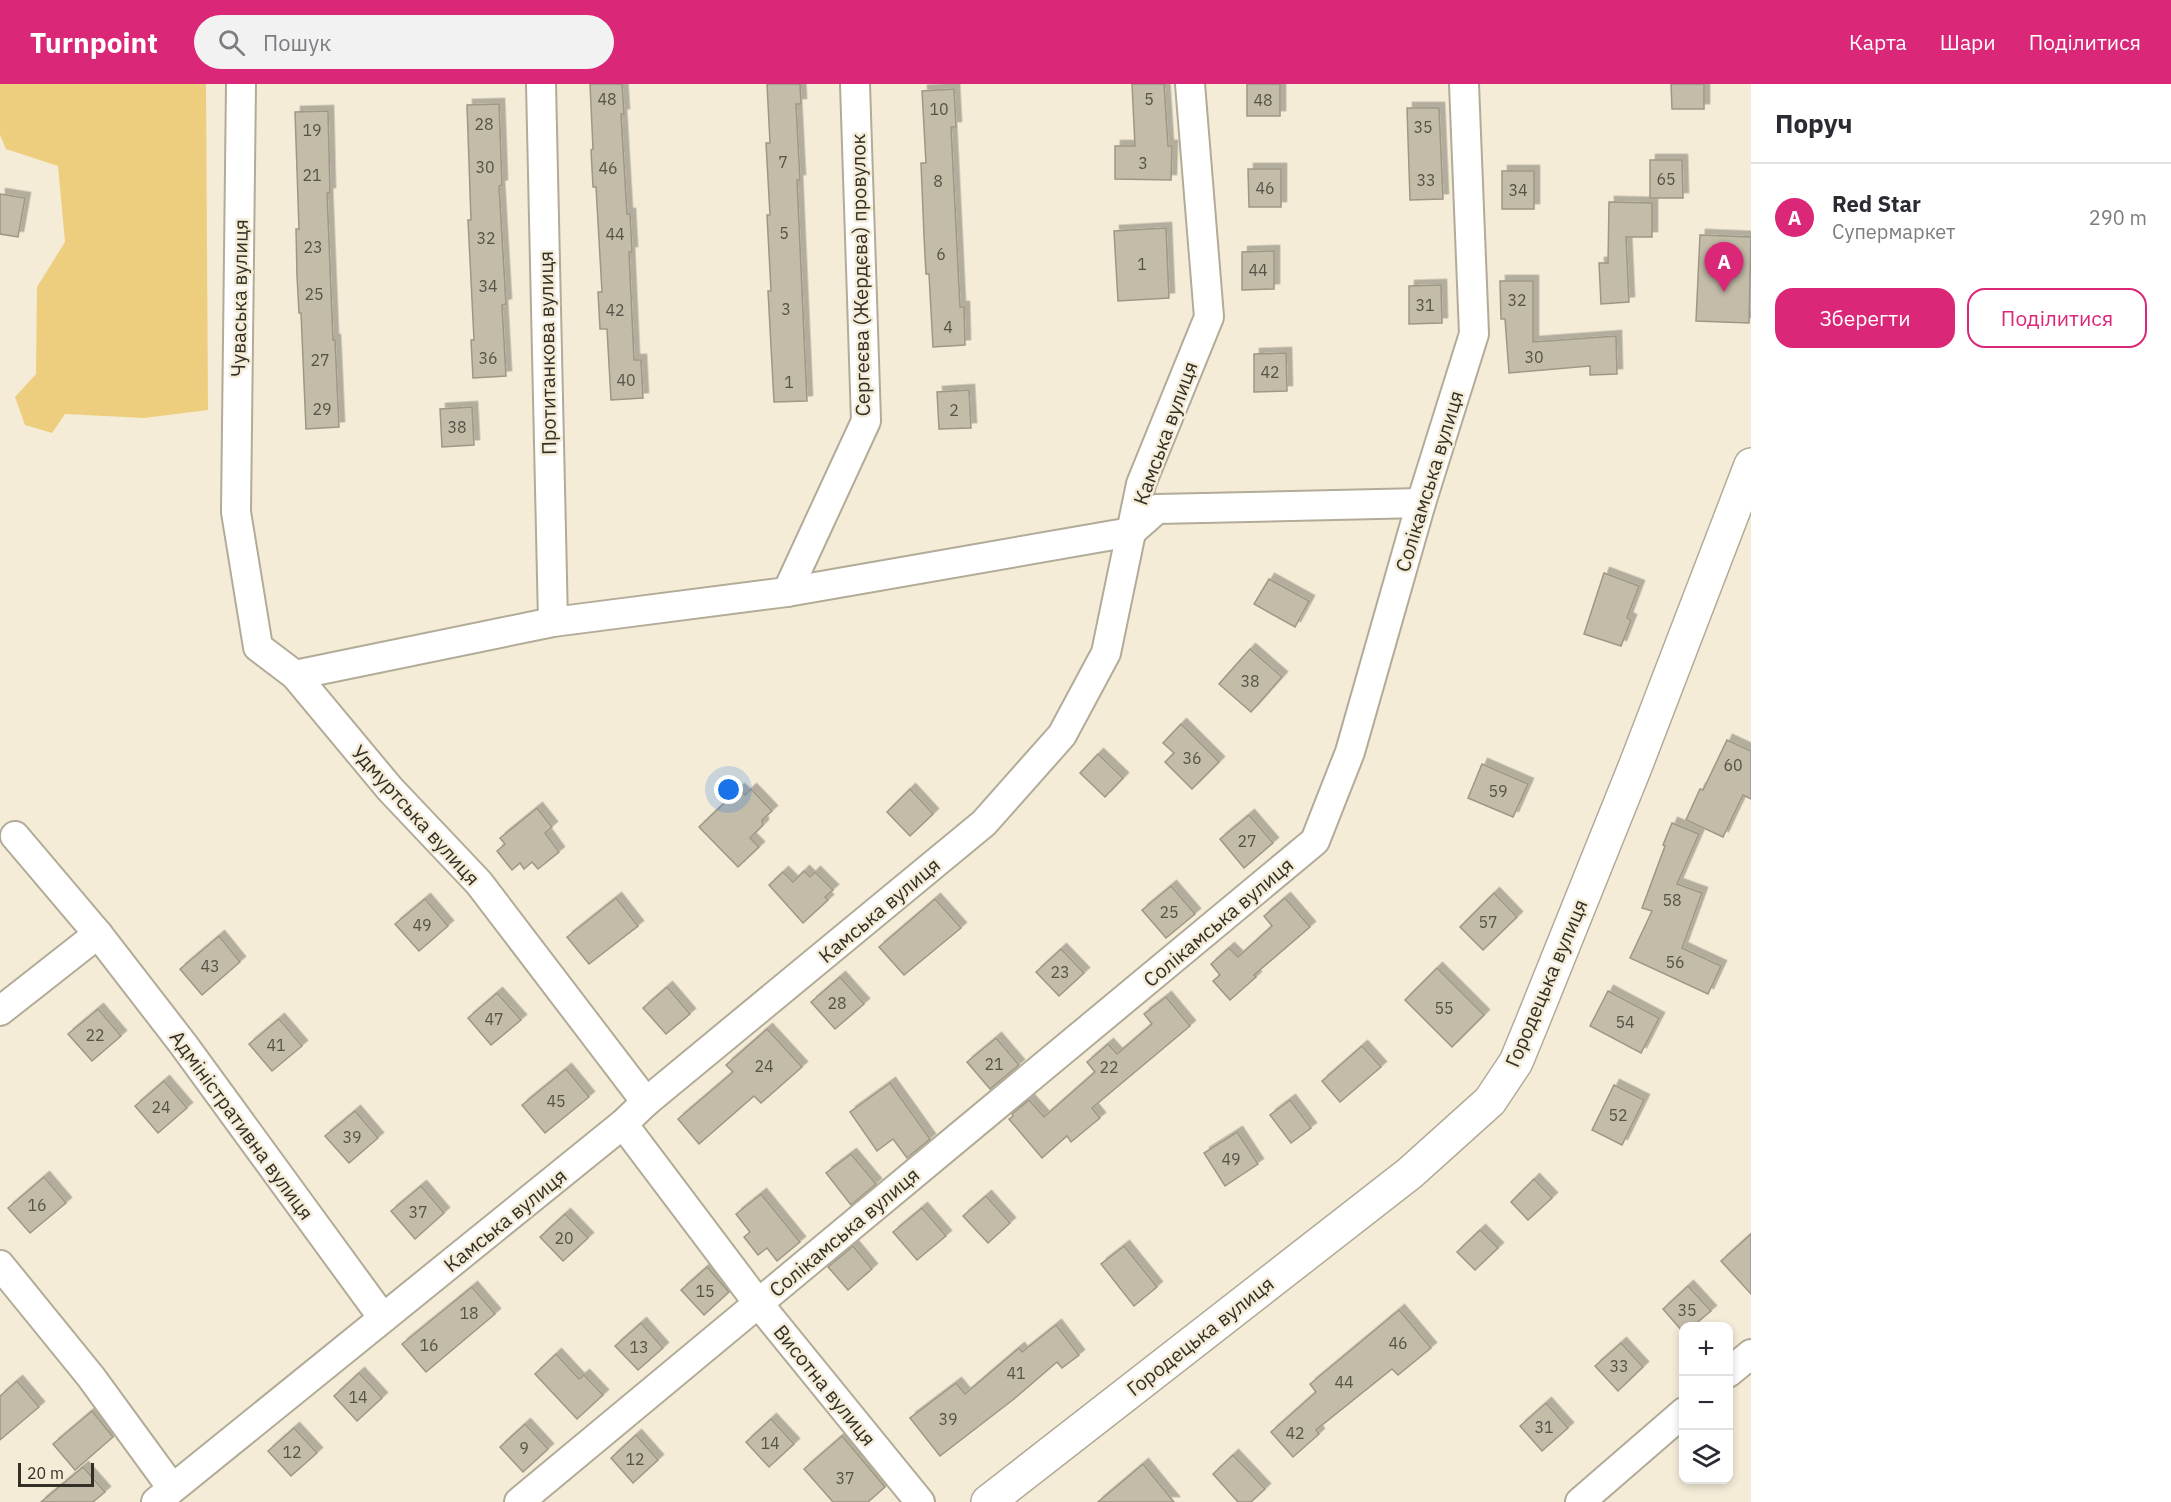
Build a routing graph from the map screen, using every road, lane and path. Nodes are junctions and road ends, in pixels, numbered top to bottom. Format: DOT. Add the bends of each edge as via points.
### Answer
graph roads {
  1 [pos="241,84"];
  2 [pos="540,84"];
  3 [pos="855,84"];
  4 [pos="1190,84"];
  5 [pos="1464,84"];
  6 [pos="1751,465"];
  7 [pos="1421,503"];
  8 [pos="236,512"];
  9 [pos="1131,532"];
  10 [pos="787,592"];
  11 [pos="553,622"];
  12 [pos="295,675"];
  13 [pos="15,837"];
  14 [pos="98,934"];
  15 [pos="0,1011"];
  16 [pos="646,1102"];
  17 [pos="623,1124"];
  18 [pos="0,1265"];
  19 [pos="758,1303"];
  20 [pos="384,1318"];
  21 [pos="1751,1354"];
  22 [pos="1733,1369"];
  23 [pos="1679,1416"];
  24 [pos="164,1495"];
  25 [pos="519,1502"];
  26 [pos="920,1502"];
  27 [pos="988,1502"];
  28 [pos="1580,1502"];
  1 -- 8 [label="street, Чуваська вулиця"];
  2 -- 11 [label="street, Протитанкова вулиця"];
  3 -- 10 [label="street, Сергеєва (Жердєва) провулок" via="866,421"];
  4 -- 9 [label="street, Камська вулиця" via="1209,317 1141,484"];
  5 -- 7 [label="street, Солікамська вулиця" via="1474,334"];
  6 -- 27 [label="main road, Городецька вулиця" via="1516,1062 1490,1101 1410,1173"];
  7 -- 9 [label="street" via="1157,509"];
  7 -- 19 [label="street, Солікамська вулиця" via="1350,752 1315,841"];
  8 -- 12 [label="street, Удмуртська вулиця" via="258,647"];
  9 -- 10 [label="street"];
  9 -- 16 [label="street, Камська вулиця" via="1106,653 1062,735 984,823"];
  10 -- 11 [label="street"];
  11 -- 12 [label="street"];
  12 -- 16 [label="street, Удмуртська вулиця" via="390,789 479,883"];
  13 -- 14 [label="street, Адміністративна вулиця"];
  14 -- 15 [label="street"];
  14 -- 20 [label="street, Адміністративна вулиця"];
  16 -- 17 [label="street, Камська вулиця"];
  17 -- 19 [label="street, Висотна вулиця"];
  17 -- 20 [label="street, Камська вулиця"];
  18 -- 24 [label="street" via="91,1377"];
  19 -- 25 [label="street, Солікамська вулиця"];
  19 -- 26 [label="street, Висотна вулиця"];
  20 -- 24 [label="street, Камська вулиця"];
  21 -- 22 [label="street"];
  23 -- 28 [label="street"];
}
